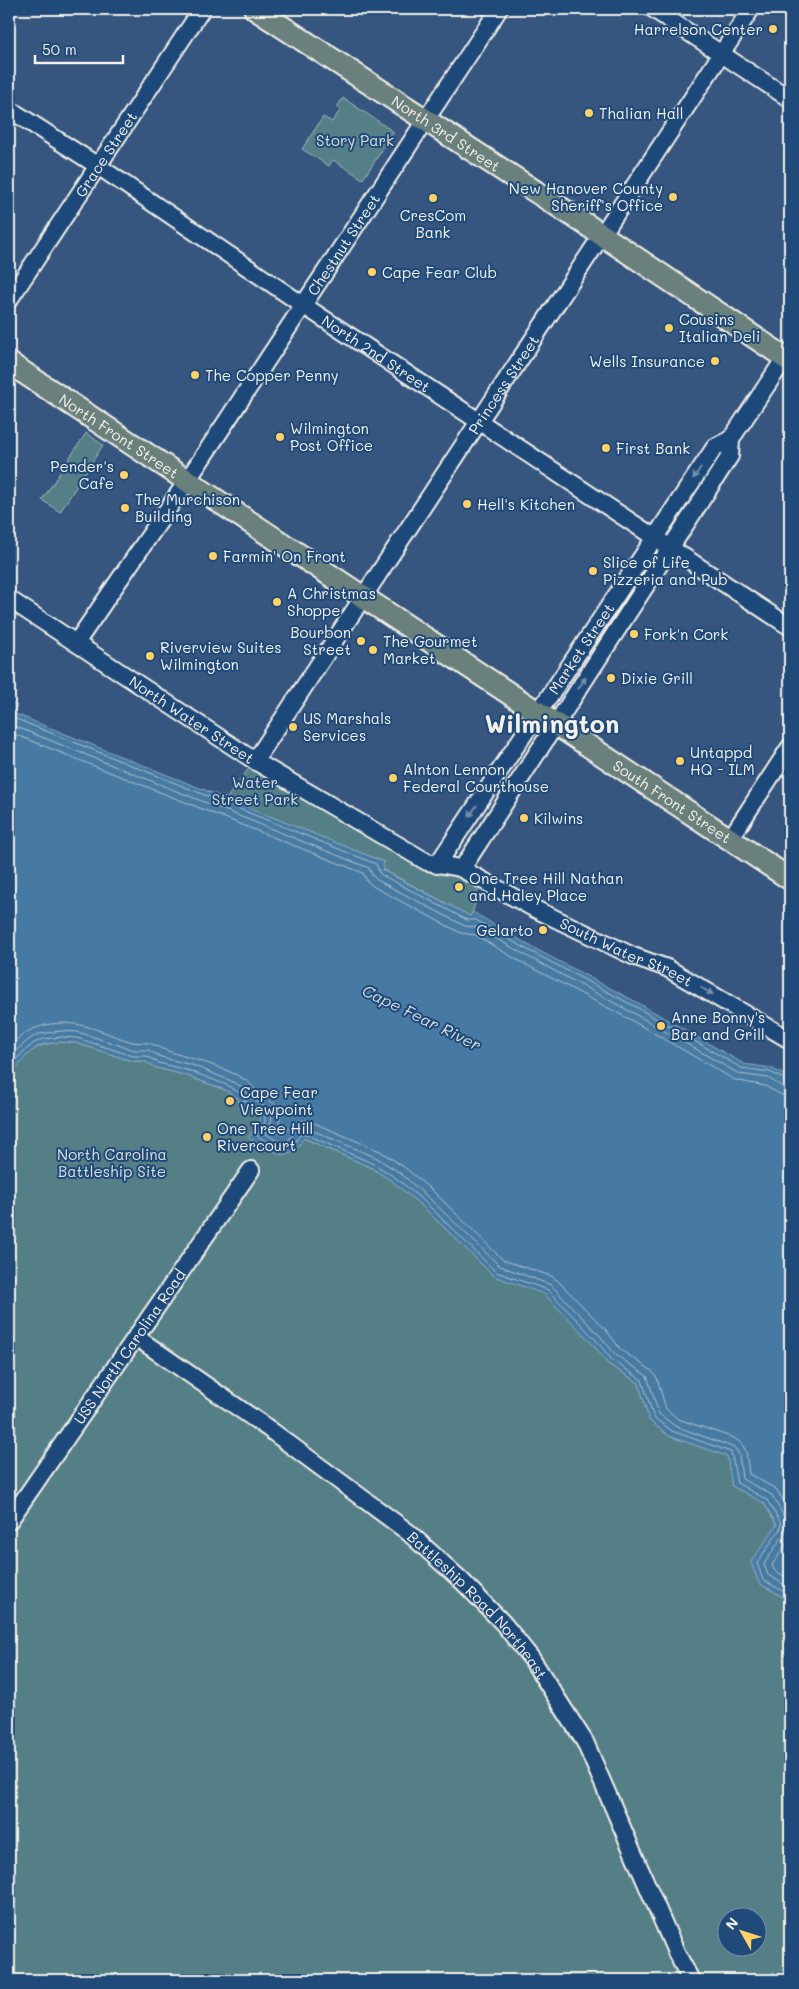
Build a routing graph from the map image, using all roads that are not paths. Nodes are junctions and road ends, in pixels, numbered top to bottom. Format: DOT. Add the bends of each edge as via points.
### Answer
graph roads {
  1 [pos="202,9"];
  2 [pos="255,9"];
  3 [pos="499,9"];
  4 [pos="653,9"];
  5 [pos="751,9"];
  6 [pos="722,54"];
  7 [pos="790,99"];
  8 [pos="9,110"];
  9 [pos="426,119"];
  10 [pos="98,166"];
  11 [pos="603,236"];
  12 [pos="9,300"];
  13 [pos="303,305"];
  14 [pos="788,356"];
  15 [pos="9,363"];
  16 [pos="479,420"];
  17 [pos="730,439"];
  18 [pos="187,481"];
  19 [pos="654,536"];
  20 [pos="670,547"];
  21 [pos="363,597"];
  22 [pos="9,599"];
  23 [pos="790,627"];
  24 [pos="76,643"];
  25 [pos="547,718"];
  26 [pos="790,747"];
  27 [pos="255,761"];
  28 [pos="730,839"];
  29 [pos="437,865"];
  30 [pos="460,868"];
  31 [pos="790,879"];
  32 [pos="790,1040"];
  33 [pos="251,1170"];
  34 [pos="136,1337"];
  35 [pos="9,1521"];
  36 [pos="691,1980"];
  1 -- 10 [label="street, Grace Street"];
  2 -- 9 [label="main road, North 3rd Street"];
  3 -- 9 [label="street, Chestnut Street"];
  4 -- 6 [label="street"];
  5 -- 6 [label="street, Princess Street"];
  6 -- 7 [label="street"];
  6 -- 11 [label="street, Princess Street"];
  8 -- 10 [label="street, North 2nd Street"];
  9 -- 11 [label="main road, North 3rd Street"];
  9 -- 13 [label="street, Chestnut Street"];
  10 -- 12 [label="street, Grace Street"];
  10 -- 13 [label="street, North 2nd Street"];
  11 -- 14 [label="main road, North 3rd Street"];
  11 -- 16 [label="street, Princess Street"];
  13 -- 16 [label="street, North 2nd Street"];
  13 -- 18 [label="street, Chestnut Street"];
  14 -- 17 [label="street, Market Street"];
  15 -- 18 [label="main road, North Front Street"];
  16 -- 19 [label="street, North 2nd Street"];
  16 -- 21 [label="street, Princess Street"];
  17 -- 19 [label="street, Market Street, one-way" via="715,448"];
  17 -- 20 [label="street, Market Street" via="730,456"];
  18 -- 21 [label="main road, North Front Street"];
  18 -- 24 [label="street, Chestnut Street"];
  19 -- 20 [label="street, North 2nd Street"];
  19 -- 25 [label="street, Market Street"];
  20 -- 23 [label="street, North 2nd Street"];
  25 -- 20 [label="street, Market Street, one-way"];
  21 -- 25 [label="main road, North Front Street"];
  21 -- 27 [label="street, Princess Street"];
  22 -- 24 [label="street, North Water Street"];
  24 -- 27 [label="street, North Water Street"];
  25 -- 28 [label="main road, South Front Street"];
  25 -- 29 [label="street, Market Street, one-way"];
  25 -- 30 [label="street, Market Street"];
  26 -- 28 [label="street"];
  27 -- 29 [label="street, North Water Street"];
  28 -- 31 [label="main road, South Front Street"];
  29 -- 30 [label="street, North Water Street"];
  30 -- 32 [label="street, South Water Street, one-way" via="535,909 633,956 668,968"];
  33 -- 34 [label="street, USS North Carolina Road"];
  34 -- 35 [label="street, USS North Carolina Road"];
  34 -- 36 [label="street, Battleship Road Northeast" via="269,1429 408,1532 456,1575 503,1624 531,1658 585,1742"];
}
